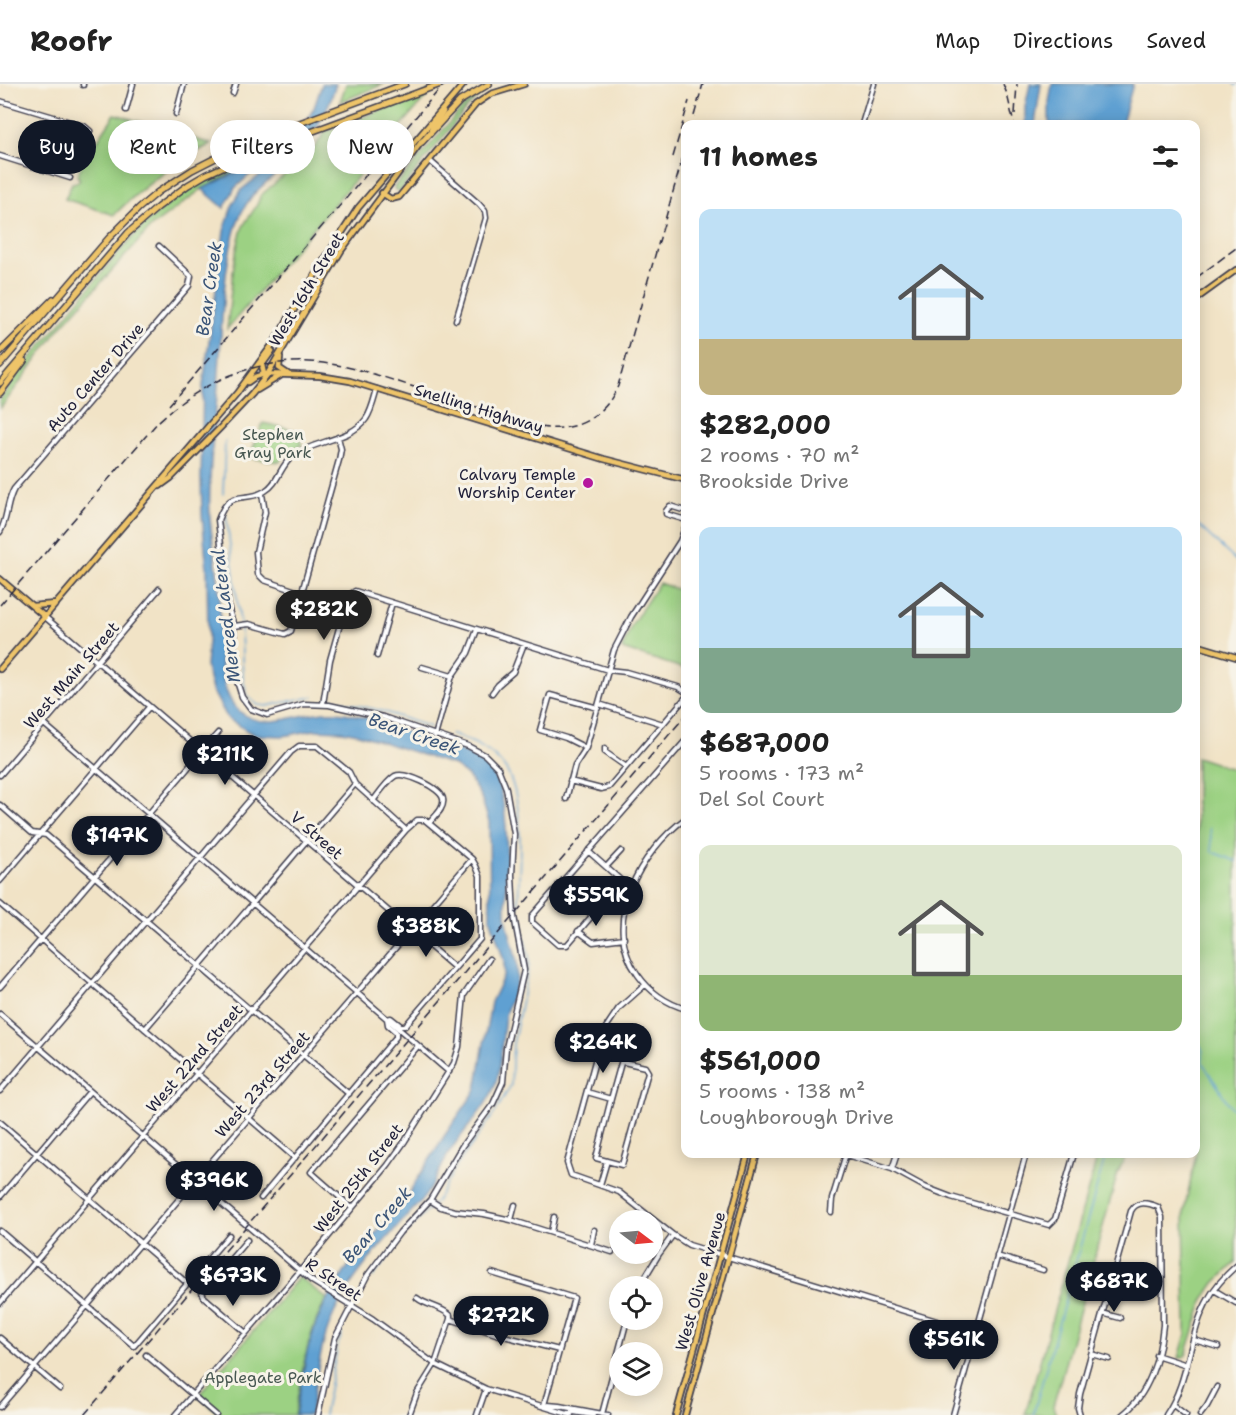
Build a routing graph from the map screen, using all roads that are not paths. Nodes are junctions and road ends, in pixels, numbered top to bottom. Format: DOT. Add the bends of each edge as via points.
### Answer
graph roads {
  1 [pos="134,84"];
  2 [pos="184,84"];
  3 [pos="236,84"];
  4 [pos="405,84"];
  5 [pos="441,84"];
  6 [pos="464,84"];
  7 [pos="489,84"];
  8 [pos="524,84"];
  9 [pos="874,84"];
  10 [pos="458,90"];
  11 [pos="233,93"];
  12 [pos="0,101"];
  13 [pos="126,110"];
  14 [pos="176,114"];
  15 [pos="64,120"];
  16 [pos="863,120"];
  17 [pos="422,142"];
  18 [pos="0,156"];
  19 [pos="430,161"];
  20 [pos="70,178"];
  21 [pos="375,188"];
  22 [pos="382,194"];
  23 [pos="159,246"];
  24 [pos="1236,270"];
  25 [pos="73,279"];
  26 [pos="1200,296"];
  27 [pos="63,310"];
  28 [pos="456,320"];
  29 [pos="287,322"];
  30 [pos="0,352"];
  31 [pos="280,355"];
  32 [pos="0,364"];
  33 [pos="266,375"];
  34 [pos="282,375"];
  35 [pos="297,375"];
  36 [pos="0,384"];
  37 [pos="377,389"];
  38 [pos="0,393"];
  39 [pos="237,393"];
  40 [pos="252,394"];
  41 [pos="338,436"];
  42 [pos="681,479"];
  43 [pos="158,487"];
  44 [pos="262,493"];
  45 [pos="681,509"];
  46 [pos="681,518"];
  47 [pos="0,532"];
  48 [pos="681,539"];
  49 [pos="0,579"];
  50 [pos="159,590"];
  51 [pos="302,593"];
  52 [pos="392,603"];
  53 [pos="57,604"];
  54 [pos="32,606"];
  55 [pos="45,617"];
  56 [pos="239,625"];
  57 [pos="477,630"];
  58 [pos="524,644"];
  59 [pos="1200,646"];
  60 [pos="377,656"];
  61 [pos="1236,657"];
  62 [pos="97,662"];
  63 [pos="422,667"];
  64 [pos="0,669"];
  65 [pos="608,670"];
  66 [pos="452,676"];
  67 [pos="681,689"];
  68 [pos="492,693"];
  69 [pos="681,703"];
  70 [pos="323,704"];
  71 [pos="598,706"];
  72 [pos="150,707"];
  73 [pos="44,724"];
  74 [pos="663,724"];
  75 [pos="218,733"];
  76 [pos="435,736"];
  77 [pos="681,746"];
  78 [pos="586,748"];
  79 [pos="605,748"];
  80 [pos="202,752"];
  81 [pos="625,766"];
  82 [pos="96,769"];
  83 [pos="0,775"];
  84 [pos="570,781"];
  85 [pos="355,784"];
  86 [pos="254,796"];
  87 [pos="566,799"];
  88 [pos="373,801"];
  89 [pos="0,805"];
  90 [pos="149,814"];
  91 [pos="430,822"];
  92 [pos="681,823"];
  93 [pos="406,830"];
  94 [pos="40,834"];
  95 [pos="306,841"];
  96 [pos="588,851"];
  97 [pos="621,851"];
  98 [pos="200,859"];
  99 [pos="472,860"];
  100 [pos="606,867"];
  101 [pos="94,877"];
  102 [pos="622,880"];
  103 [pos="0,881"];
  104 [pos="559,885"];
  105 [pos="358,886"];
  106 [pos="632,886"];
  107 [pos="0,904"];
  108 [pos="252,904"];
  109 [pos="592,915"];
  110 [pos="147,921"];
  111 [pos="411,931"];
  112 [pos="579,931"];
  113 [pos="624,938"];
  114 [pos="40,939"];
  115 [pos="304,948"];
  116 [pos="489,959"];
  117 [pos="199,966"];
  118 [pos="455,968"];
  119 [pos="92,984"];
  120 [pos="645,985"];
  121 [pos="0,987"];
  122 [pos="357,993"];
  123 [pos="681,1007"];
  124 [pos="251,1011"];
  125 [pos="0,1014"];
  126 [pos="387,1019"];
  127 [pos="145,1029"];
  128 [pos="570,1040"];
  129 [pos="418,1046"];
  130 [pos="39,1047"];
  131 [pos="599,1048"];
  132 [pos="303,1055"];
  133 [pos="449,1072"];
  134 [pos="197,1074"];
  135 [pos="90,1091"];
  136 [pos="0,1092"];
  137 [pos="587,1092"];
  138 [pos="349,1095"];
  139 [pos="611,1099"];
  140 [pos="249,1119"];
  141 [pos="0,1122"];
  142 [pos="143,1136"];
  143 [pos="37,1154"];
  144 [pos="295,1158"];
  145 [pos="747,1158"];
  146 [pos="756,1158"];
  147 [pos="844,1158"];
  148 [pos="858,1158"];
  149 [pos="896,1158"];
  150 [pos="1025,1158"];
  151 [pos="1073,1158"];
  152 [pos="607,1161"];
  153 [pos="892,1169"];
  154 [pos="195,1181"];
  155 [pos="600,1185"];
  156 [pos="0,1197"];
  157 [pos="261,1198"];
  158 [pos="89,1199"];
  159 [pos="433,1202"];
  160 [pos="515,1205"];
  161 [pos="352,1208"];
  162 [pos="831,1212"];
  163 [pos="1009,1214"];
  164 [pos="554,1217"];
  165 [pos="511,1220"];
  166 [pos="594,1230"];
  167 [pos="0,1231"];
  168 [pos="551,1232"];
  169 [pos="229,1235"];
  170 [pos="673,1235"];
  171 [pos="246,1240"];
  172 [pos="141,1244"];
  173 [pos="591,1245"];
  174 [pos="609,1251"];
  175 [pos="720,1255"];
  176 [pos="997,1256"];
  177 [pos="728,1257"];
  178 [pos="35,1262"];
  179 [pos="1236,1266"];
  180 [pos="1043,1270"];
  181 [pos="300,1271"];
  182 [pos="492,1273"];
  183 [pos="646,1276"];
  184 [pos="188,1284"];
  185 [pos="1214,1290"];
  186 [pos="417,1298"];
  187 [pos="0,1303"];
  188 [pos="1236,1303"];
  189 [pos="87,1306"];
  190 [pos="352,1306"];
  191 [pos="1102,1313"];
  192 [pos="1120,1318"];
  193 [pos="450,1319"];
  194 [pos="624,1330"];
  195 [pos="246,1333"];
  196 [pos="976,1333"];
  197 [pos="0,1338"];
  198 [pos="1194,1340"];
  199 [pos="1218,1347"];
  200 [pos="559,1350"];
  201 [pos="1091,1354"];
  202 [pos="146,1355"];
  203 [pos="1156,1355"];
  204 [pos="1109,1359"];
  205 [pos="435,1364"];
  206 [pos="1186,1365"];
  207 [pos="34,1367"];
  208 [pos="1216,1387"];
  209 [pos="60,1389"];
  210 [pos="486,1389"];
  211 [pos="192,1395"];
  212 [pos="1173,1405"];
  213 [pos="544,1406"];
  214 [pos="0,1407"];
  215 [pos="569,1414"];
  216 [pos="602,1414"];
  217 [pos="175,1415"];
  218 [pos="216,1415"];
  219 [pos="318,1415"];
  220 [pos="409,1415"];
  221 [pos="477,1415"];
  222 [pos="594,1415"];
  223 [pos="608,1415"];
  224 [pos="676,1415"];
  225 [pos="685,1415"];
  226 [pos="954,1415"];
  227 [pos="1080,1415"];
  228 [pos="1122,1415"];
  229 [pos="1166,1415"];
  230 [pos="1186,1415"];
  231 [pos="1200,1415"];
  1 -- 13 [label="street"];
  2 -- 14 [label="street"];
  3 -- 11 [label="street"];
  4 -- 25 [label="highway" via="217,156 170,184 127,219"];
  5 -- 27 [label="highway" via="206,175 158,207 123,240"];
  6 -- 10 [label="main road, West 16th Street"];
  7 -- 17 [label="highway" via="460,101"];
  8 -- 19 [label="main road" via="484,97"];
  9 -- 16 [label="street"];
  10 -- 17 [label="main road, West 16th Street"];
  10 -- 21 [label="main road, West 16th Street"];
  12 -- 15 [label="street"];
  17 -- 22 [label="main road, West 16th Street"];
  18 -- 20 [label="street"];
  19 -- 22 [label="main road" via="399,197 391,199"];
  19 -- 28 [label="street" via="479,204 486,218"];
  21 -- 22 [label="main road"];
  21 -- 29 [label="main road, West 16th Street" via="339,237"];
  22 -- 31 [label="main road, West 16th Street" via="341,251"];
  23 -- 47 [label="street, Auto Center Drive" via="190,276 189,286 14,489"];
  24 -- 26 [label="main road"];
  25 -- 30 [label="highway"];
  25 -- 32 [label="highway"];
  27 -- 36 [label="highway"];
  27 -- 38 [label="highway"];
  29 -- 33 [label="main road" via="262,365"];
  29 -- 39 [label="main road, West 16th Street"];
  31 -- 33 [label="main road, West 16th Street"];
  31 -- 35 [label="main road" via="281,371"];
  33 -- 34 [label="main road, Snelling Highway"];
  33 -- 39 [label="main road" via="251,379"];
  33 -- 40 [label="main road, West 16th Street"];
  34 -- 35 [label="main road, Snelling Highway"];
  34 -- 40 [label="main road"];
  35 -- 37 [label="main road, Snelling Highway" via="334,378"];
  37 -- 41 [label="street" via="367,417 355,429"];
  37 -- 42 [label="main road, Snelling Highway"];
  39 -- 43 [label="main road, West 16th Street"];
  40 -- 43 [label="main road, West 16th Street"];
  41 -- 44 [label="street" via="292,456 271,487"];
  41 -- 51 [label="street" via="339,460"];
  43 -- 53 [label="main road, West 16th Street"];
  44 -- 51 [label="street" via="265,512 256,552 258,574 264,580"];
  44 -- 56 [label="street" via="228,502 218,520 228,599"];
  45 -- 46 [label="street" via="670,506 666,511"];
  48 -- 65 [label="street" via="624,629"];
  49 -- 54 [label="main road, V Street"];
  50 -- 62 [label="street, West Main Street"];
  51 -- 56 [label="street" via="288,633"];
  52 -- 57 [label="street"];
  52 -- 60 [label="street"];
  52 -- 70 [label="street" via="352,592 348,596 330,660"];
  53 -- 54 [label="main road"];
  53 -- 55 [label="main road, West 16th Street"];
  54 -- 55 [label="main road, V Street"];
  55 -- 62 [label="street, V Street"];
  55 -- 64 [label="main road, West 16th Street"];
  56 -- 70 [label="street" via="234,672 242,697 251,709 270,715 304,704"];
  57 -- 58 [label="street"];
  57 -- 66 [label="street" via="468,653"];
  58 -- 65 [label="street"];
  58 -- 68 [label="street" via="513,672"];
  59 -- 61 [label="main road"];
  62 -- 72 [label="street, V Street"];
  62 -- 73 [label="street, West Main Street"];
  63 -- 66 [label="street"];
  65 -- 67 [label="street"];
  65 -- 71 [label="street"];
  66 -- 76 [label="street"];
  69 -- 74 [label="street"];
  70 -- 76 [label="street" via="382,717"];
  71 -- 74 [label="street"];
  71 -- 78 [label="street"];
  71 -- 78 [label="street" via="550,694 540,730"];
  72 -- 80 [label="street, V Street"];
  72 -- 82 [label="street"];
  73 -- 82 [label="street"];
  73 -- 83 [label="street, West Main Street"];
  74 -- 81 [label="street"];
  75 -- 80 [label="street"];
  76 -- 159 [label="street" via="478,751 498,768 502,778 512,822 514,916 524,970 501,1087 462,1146"];
  77 -- 96 [label="street"];
  78 -- 84 [label="street" via="576,761"];
  79 -- 81 [label="street"];
  80 -- 86 [label="street, V Street"];
  80 -- 90 [label="street"];
  81 -- 84 [label="street" via="604,789"];
  82 -- 90 [label="street"];
  82 -- 94 [label="street"];
  84 -- 87 [label="street"];
  85 -- 86 [label="street" via="349,772 318,746 299,746"];
  85 -- 88 [label="street"];
  85 -- 95 [label="street"];
  86 -- 95 [label="street, V Street"];
  86 -- 98 [label="street"];
  88 -- 91 [label="street" via="397,775 408,776 440,792 443,798 443,806"];
  88 -- 93 [label="street"];
  89 -- 94 [label="street" via="32,833"];
  90 -- 98 [label="street"];
  90 -- 101 [label="street"];
  91 -- 93 [label="street" via="417,820"];
  91 -- 99 [label="street"];
  92 -- 106 [label="street" via="654,848"];
  93 -- 105 [label="street, West 22nd Street"];
  94 -- 101 [label="street"];
  94 -- 103 [label="street"];
  95 -- 105 [label="street, V Street"];
  95 -- 108 [label="street"];
  96 -- 100 [label="street"];
  96 -- 104 [label="street"];
  97 -- 100 [label="street"];
  98 -- 108 [label="street"];
  98 -- 110 [label="street"];
  99 -- 111 [label="street, West 23rd Street"];
  99 -- 118 [label="street" via="480,876 480,939"];
  100 -- 102 [label="street"];
  101 -- 110 [label="street"];
  101 -- 114 [label="street"];
  102 -- 106 [label="street"];
  102 -- 109 [label="street"];
  104 -- 109 [label="street"];
  104 -- 112 [label="street" via="532,916 532,922 558,945 567,945"];
  105 -- 111 [label="street, V Street"];
  105 -- 115 [label="street, West 22nd Street"];
  106 -- 113 [label="street" via="625,910"];
  107 -- 114 [label="street"];
  108 -- 115 [label="street"];
  108 -- 117 [label="street"];
  109 -- 112 [label="street"];
  110 -- 117 [label="street"];
  110 -- 119 [label="street"];
  111 -- 118 [label="street, V Street"];
  111 -- 122 [label="street, West 23rd Street"];
  112 -- 113 [label="street" via="593,942"];
  113 -- 120 [label="street" via="633,969"];
  114 -- 119 [label="street"];
  114 -- 121 [label="street"];
  115 -- 122 [label="street"];
  115 -- 124 [label="street, West 22nd Street"];
  116 -- 133 [label="street, West 25th Street" via="464,995 457,1055"];
  117 -- 124 [label="street"];
  117 -- 127 [label="street"];
  118 -- 126 [label="street" via="405,1026"];
  119 -- 127 [label="street"];
  119 -- 130 [label="street"];
  120 -- 123 [label="street" via="663,1000"];
  120 -- 131 [label="street" via="613,1016"];
  122 -- 126 [label="street"];
  122 -- 132 [label="street, West 23rd Street"];
  124 -- 132 [label="street"];
  124 -- 134 [label="street, West 22nd Street"];
  125 -- 130 [label="street, R Street"];
  126 -- 129 [label="street"];
  126 -- 138 [label="street" via="396,1037"];
  127 -- 134 [label="street"];
  128 -- 131 [label="street"];
  129 -- 133 [label="street"];
  129 -- 161 [label="street" via="311,1172"];
  130 -- 135 [label="street, R Street"];
  130 -- 136 [label="street"];
  131 -- 137 [label="street"];
  132 -- 138 [label="street"];
  132 -- 140 [label="street, West 23rd Street"];
  133 -- 161 [label="street, West 25th Street" via="397,1153"];
  134 -- 140 [label="street"];
  134 -- 142 [label="street, West 22nd Street"];
  135 -- 142 [label="street, R Street"];
  135 -- 143 [label="street"];
  137 -- 139 [label="street"];
  137 -- 155 [label="street" via="567,1163 568,1172 574,1178"];
  138 -- 144 [label="street"];
  139 -- 152 [label="street" via="596,1158"];
  139 -- 152 [label="street" via="621,1063 645,1067 648,1072 622,1165"];
  140 -- 144 [label="street"];
  140 -- 154 [label="street, West 23rd Street"];
  141 -- 143 [label="street"];
  142 -- 154 [label="street, R Street"];
  142 -- 158 [label="street, West 22nd Street"];
  143 -- 156 [label="street"];
  143 -- 158 [label="street"];
  144 -- 157 [label="street"];
  145 -- 175 [label="main road, West Olive Avenue"];
  146 -- 177 [label="main road, West Olive Avenue"];
  147 -- 162 [label="street"];
  148 -- 153 [label="street"];
  149 -- 153 [label="street"];
  150 -- 163 [label="street"];
  151 -- 163 [label="street" via="1052,1223 1042,1224"];
  152 -- 155 [label="street"];
  153 -- 163 [label="street" via="945,1195"];
  154 -- 172 [label="street, West 23rd Street"];
  154 -- 181 [label="street, R Street"];
  155 -- 170 [label="street" via="626,1196"];
  158 -- 172 [label="street"];
  158 -- 178 [label="street, West 22nd Street"];
  159 -- 165 [label="street" via="463,1213"];
  159 -- 190 [label="street" via="400,1232 372,1269"];
  160 -- 165 [label="street"];
  161 -- 181 [label="street, West 25th Street"];
  163 -- 176 [label="street"];
  164 -- 168 [label="street"];
  165 -- 168 [label="street"];
  166 -- 173 [label="street"];
  167 -- 178 [label="street"];
  168 -- 173 [label="street"];
  169 -- 184 [label="street"];
  170 -- 175 [label="street" via="688,1245"];
  170 -- 183 [label="street"];
  171 -- 195 [label="street" via="202,1293"];
  172 -- 184 [label="street"];
  172 -- 189 [label="street, West 23rd Street"];
  173 -- 174 [label="street"];
  175 -- 177 [label="street"];
  175 -- 224 [label="main road, West Olive Avenue"];
  176 -- 180 [label="street"];
  176 -- 196 [label="street"];
  177 -- 196 [label="street"];
  177 -- 225 [label="main road, West Olive Avenue"];
  178 -- 187 [label="street, West 22nd Street"];
  178 -- 189 [label="street"];
  179 -- 185 [label="street"];
  181 -- 190 [label="street, R Street"];
  181 -- 195 [label="street, West 25th Street"];
  182 -- 200 [label="street" via="574,1298"];
  184 -- 189 [label="street" via="134,1346"];
  185 -- 188 [label="street"];
  185 -- 198 [label="street"];
  186 -- 193 [label="street" via="445,1310"];
  189 -- 207 [label="street, West 23rd Street"];
  190 -- 205 [label="street, R Street"];
  190 -- 219 [label="street" via="335,1338"];
  191 -- 192 [label="street"];
  191 -- 201 [label="street"];
  191 -- 203 [label="street" via="1131,1211 1137,1204 1158,1207 1162,1217 1163,1325"];
  193 -- 200 [label="street"];
  193 -- 205 [label="street"];
  194 -- 216 [label="street"];
  195 -- 211 [label="street, West 25th Street"];
  196 -- 226 [label="street"];
  197 -- 207 [label="street"];
  198 -- 199 [label="street"];
  198 -- 206 [label="street"];
  200 -- 213 [label="street"];
  201 -- 204 [label="street"];
  201 -- 227 [label="street" via="1080,1394"];
  202 -- 211 [label="street"];
  203 -- 206 [label="street"];
  203 -- 228 [label="street" via="1144,1392"];
  205 -- 210 [label="street, R Street"];
  205 -- 220 [label="street"];
  206 -- 212 [label="street"];
  207 -- 209 [label="street"];
  207 -- 214 [label="street, West 23rd Street"];
  208 -- 231 [label="street"];
  210 -- 213 [label="street, R Street"];
  210 -- 221 [label="street"];
  211 -- 217 [label="street, West 25th Street"];
  211 -- 218 [label="street"];
  212 -- 229 [label="street"];
  212 -- 230 [label="street"];
  213 -- 215 [label="street, R Street"];
  213 -- 216 [label="street, R Street"];
  215 -- 222 [label="street, R Street"];
  216 -- 222 [label="street, R Street"];
  216 -- 223 [label="street, R Street"];
}
